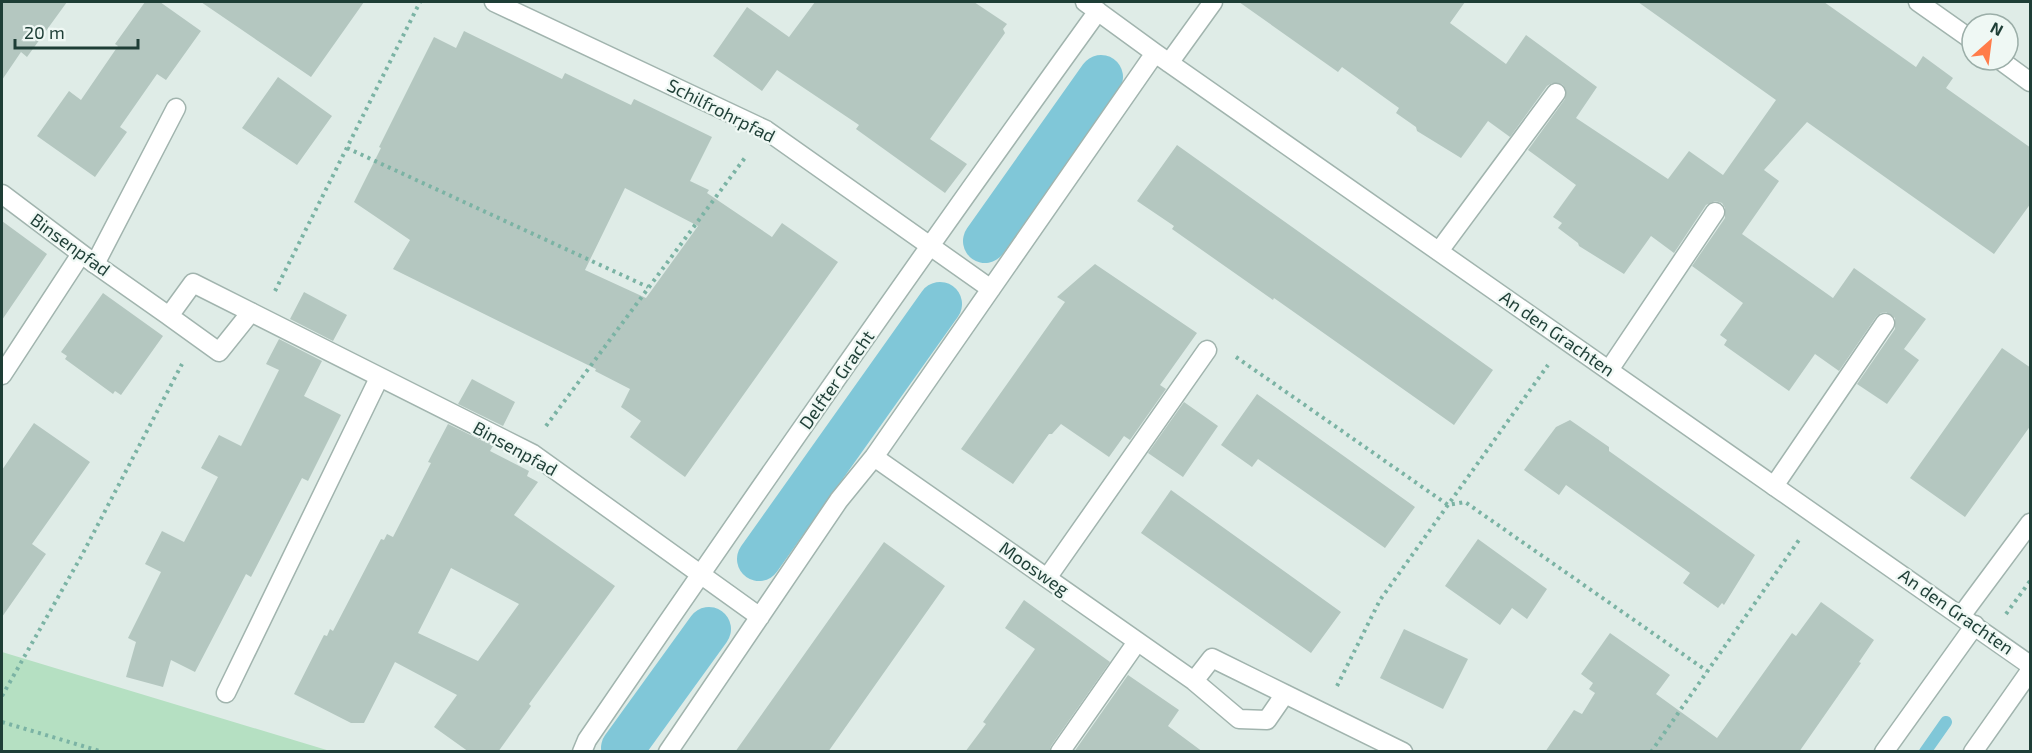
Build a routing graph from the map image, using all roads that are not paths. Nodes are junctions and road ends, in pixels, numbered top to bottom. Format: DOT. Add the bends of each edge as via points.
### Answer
graph roads {
  1 [pos="494,2"];
  2 [pos="1213,2"];
  3 [pos="1918,2"];
  4 [pos="1090,4"];
  5 [pos="1960,32"];
  6 [pos="1162,58"];
  7 [pos="2017,72"];
  8 [pos="2031,82"];
  9 [pos="1556,93"];
  10 [pos="176,108"];
  11 [pos="2,194"];
  12 [pos="1715,212"];
  13 [pos="930,246"];
  14 [pos="1439,251"];
  15 [pos="88,259"];
  16 [pos="991,290"];
  17 [pos="256,315"];
  18 [pos="169,316"];
  19 [pos="1885,323"];
  20 [pos="1207,350"];
  21 [pos="1609,370"];
  22 [pos="2,375"];
  23 [pos="379,378"];
  24 [pos="874,457"];
  25 [pos="1774,486"];
  26 [pos="2031,523"];
  27 [pos="701,573"];
  28 [pos="1047,578"];
  29 [pos="760,617"];
  30 [pos="1968,620"];
  31 [pos="1137,642"];
  32 [pos="2031,665"];
  33 [pos="2031,671"];
  34 [pos="1194,681"];
  35 [pos="226,693"];
  36 [pos="1285,694"];
  37 [pos="582,752"];
  38 [pos="668,752"];
  39 [pos="1060,752"];
  40 [pos="1403,752"];
  41 [pos="1884,752"];
  42 [pos="1973,752"];
  1 -- 13 [label="street, Schilfrohrpfad" via="765,130"];
  2 -- 6 [label="street"];
  3 -- 5 [label="street"];
  4 -- 6 [label="street, An den Grachten"];
  4 -- 13 [label="street, Delfter Gracht"];
  6 -- 14 [label="street, An den Grachten"];
  6 -- 16 [label="street"];
  7 -- 8 [label="street"];
  9 -- 14 [label="street"];
  10 -- 15 [label="street"];
  11 -- 15 [label="street, Binsenpfad"];
  12 -- 21 [label="street"];
  13 -- 16 [label="street, Schilfrohrpfad"];
  13 -- 27 [label="street, Delfter Gracht"];
  14 -- 21 [label="street, An den Grachten"];
  15 -- 18 [label="street, Binsenpfad"];
  15 -- 22 [label="street"];
  16 -- 24 [label="street"];
  17 -- 18 [label="street, Binsenpfad" via="193,283"];
  17 -- 18 [label="street, Binsenpfad" via="219,352"];
  17 -- 23 [label="street, Binsenpfad"];
  19 -- 25 [label="street"];
  20 -- 28 [label="street"];
  21 -- 25 [label="street, An den Grachten"];
  23 -- 27 [label="street, Binsenpfad" via="533,454"];
  23 -- 35 [label="street"];
  24 -- 28 [label="street, Moosweg"];
  24 -- 29 [label="street" via="839,500"];
  25 -- 30 [label="street, An den Grachten"];
  26 -- 30 [label="street"];
  27 -- 29 [label="street, Binsenpfad"];
  27 -- 37 [label="street, Delfter Gracht"];
  28 -- 31 [label="street, Moosweg"];
  29 -- 38 [label="street"];
  30 -- 32 [label="street, An den Grachten"];
  30 -- 41 [label="street"];
  31 -- 34 [label="street, Moosweg"];
  31 -- 39 [label="street"];
  33 -- 42 [label="street"];
  34 -- 36 [label="street" via="1212,658"];
  34 -- 36 [label="street, Moosweg" via="1239,719 1267,720"];
  36 -- 40 [label="street"];
}
